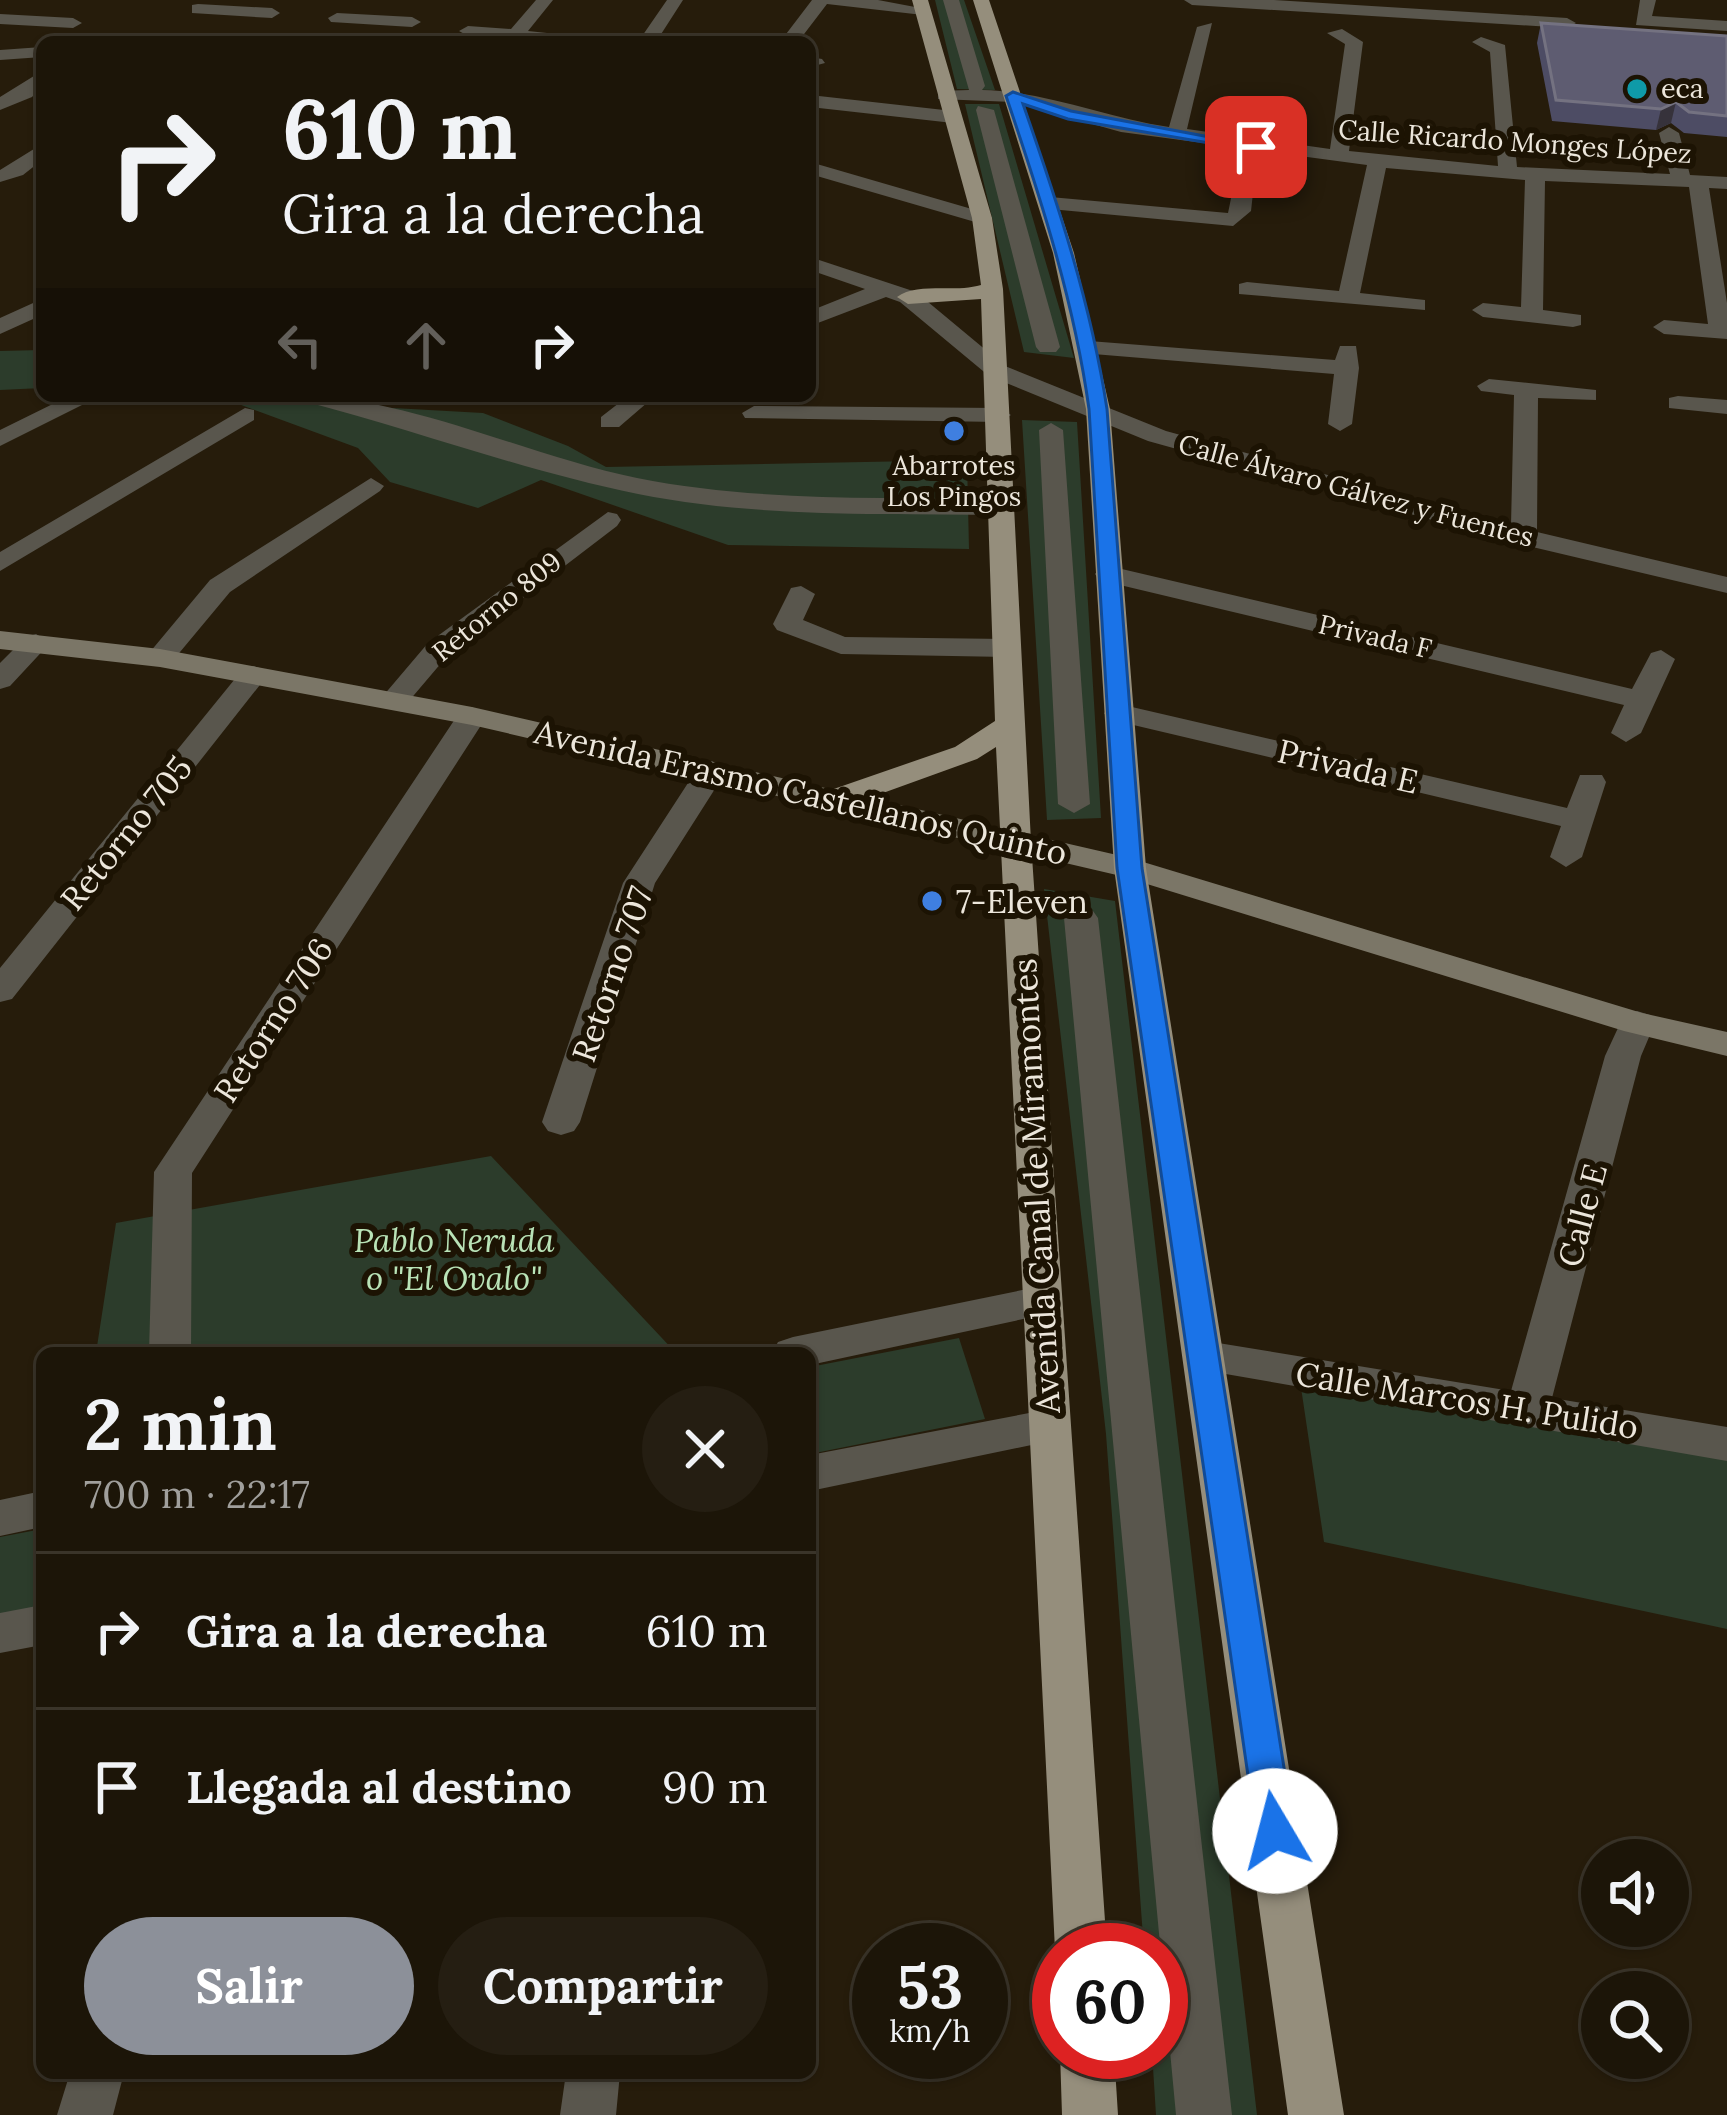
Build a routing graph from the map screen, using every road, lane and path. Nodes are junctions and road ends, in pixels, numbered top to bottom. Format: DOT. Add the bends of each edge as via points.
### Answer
graph roads {
  1 [pos="400,0"];
  2 [pos="545,0"];
  3 [pos="676,0"];
  4 [pos="821,0"];
  5 [pos="832,0"];
  6 [pos="951,0"];
  7 [pos="981,0"];
  8 [pos="1192,0"];
  9 [pos="1648,0"];
  10 [pos="1223,1"];
  11 [pos="921,5"];
  12 [pos="1362,5"];
  13 [pos="266,7"];
  14 [pos="88,8"];
  15 [pos="198,9"];
  16 [pos="1506,9"];
  17 [pos="338,18"];
  18 [pos="0,19"];
  19 [pos="379,21"];
  20 [pos="412,22"];
  21 [pos="73,23"];
  22 [pos="1567,23"];
  23 [pos="1727,26"];
  24 [pos="1206,27"];
  25 [pos="468,32"];
  26 [pos="1336,33"];
  27 [pos="515,35"];
  28 [pos="64,36"];
  29 [pos="528,36"];
  30 [pos="651,36"];
  31 [pos="793,36"];
  32 [pos="1480,41"];
  33 [pos="36,53"];
  34 [pos="0,56"];
  35 [pos="36,82"];
  36 [pos="816,100"];
  37 [pos="975,101"];
  38 [pos="0,108"];
  39 [pos="36,111"];
  40 [pos="1669,133"];
  41 [pos="1175,135"];
  42 [pos="831,150"];
  43 [pos="36,154"];
  44 [pos="816,156"];
  45 [pos="1339,157"];
  46 [pos="1378,161"];
  47 [pos="816,170"];
  48 [pos="1508,173"];
  49 [pos="8,174"];
  50 [pos="1535,175"];
  51 [pos="1690,182"];
  52 [pos="1727,183"];
  53 [pos="1244,184"];
  54 [pos="1050,203"];
  55 [pos="982,218"];
  56 [pos="816,265"];
  57 [pos="992,289"];
  58 [pos="1247,289"];
  59 [pos="896,293"];
  60 [pos="1348,299"];
  61 [pos="1417,305"];
  62 [pos="36,309"];
  63 [pos="1483,310"];
  64 [pos="1532,315"];
  65 [pos="816,317"];
  66 [pos="1573,320"];
  67 [pos="6,324"];
  68 [pos="1664,327"];
  69 [pos="36,328"];
  70 [pos="1724,332"];
  71 [pos="1048,347"];
  72 [pos="1089,347"];
  73 [pos="997,371"];
  74 [pos="1489,386"];
  75 [pos="1526,389"];
  76 [pos="1588,395"];
  77 [pos="76,402"];
  78 [pos="333,402"];
  79 [pos="635,402"];
  80 [pos="1678,403"];
  81 [pos="1727,407"];
  82 [pos="1098,409"];
  83 [pos="754,412"];
  84 [pos="245,415"];
  85 [pos="999,415"];
  86 [pos="610,422"];
  87 [pos="1340,424"];
  88 [pos="1051,430"];
  89 [pos="0,439"];
  90 [pos="371,486"];
  91 [pos="1003,508"];
  92 [pos="608,520"];
  93 [pos="1524,537"];
  94 [pos="0,563"];
  95 [pos="1109,574"];
  96 [pos="1727,585"];
  97 [pos="801,594"];
  98 [pos="0,640"];
  99 [pos="36,643"];
  100 [pos="1007,648"];
  101 [pos="160,658"];
  102 [pos="1661,659"];
  103 [pos="253,674"];
  104 [pos="0,680"];
  105 [pos="1640,700"];
  106 [pos="393,702"];
  107 [pos="1119,713"];
  108 [pos="472,716"];
  109 [pos="1013,722"];
  110 [pos="1626,733"];
  111 [pos="712,770"];
  112 [pos="1591,782"];
  113 [pos="836,800"];
  114 [pos="1074,804"];
  115 [pos="1576,820"];
  116 [pos="1016,842"];
  117 [pos="1566,857"];
  118 [pos="1130,868"];
  119 [pos="1081,918"];
  120 [pos="0,991"];
  121 [pos="1637,1023"];
  122 [pos="1727,1044"];
  123 [pos="561,1122"];
  124 [pos="1042,1301"];
  125 [pos="170,1347"];
  126 [pos="816,1348"];
  127 [pos="1206,1357"];
  128 [pos="1528,1408"];
  129 [pos="1050,1426"];
  130 [pos="1727,1444"];
  131 [pos="816,1472"];
  132 [pos="36,1510"];
  133 [pos="0,1518"];
  134 [pos="36,1625"];
  135 [pos="0,1633"];
  136 [pos="1079,1923"];
  137 [pos="95,2079"];
  138 [pos="592,2079"];
  139 [pos="1088,2079"];
  140 [pos="85,2115"];
  141 [pos="588,2115"];
  142 [pos="1090,2115"];
  143 [pos="1204,2115"];
  144 [pos="1316,2115"];
  1 -- 19 [label="street"];
  2 -- 27 [label="street"];
  3 -- 30 [label="street"];
  4 -- 31 [label="street"];
  5 -- 11 [label="street"];
  6 -- 37 [label="street"];
  7 -- 37 [label="main road, Avenida Canal de Miramontes"];
  8 -- 10 [label="street"];
  9 -- 23 [label="street" via="1642,21"];
  10 -- 12 [label="street"];
  11 -- 37 [label="main road, Avenida Canal de Miramontes"];
  12 -- 16 [label="street"];
  13 -- 15 [label="street"];
  14 -- 21 [label="street"];
  16 -- 22 [label="street"];
  17 -- 19 [label="street"];
  18 -- 21 [label="street"];
  19 -- 20 [label="street"];
  21 -- 28 [label="street"];
  24 -- 41 [label="street"];
  25 -- 27 [label="street"];
  26 -- 45 [label="street" via="1354,41"];
  27 -- 29 [label="street"];
  32 -- 48 [label="street" via="1499,49"];
  33 -- 34 [label="street"];
  35 -- 38 [label="street"];
  36 -- 37 [label="street, Calle Ricardo Monges López"];
  37 -- 41 [label="street, Calle Ricardo Monges López"];
  37 -- 54 [label="main road, Avenida Canal de Miramontes"];
  37 -- 55 [label="main road, Avenida Canal de Miramontes"];
  37 -- 71 [label="street"];
  38 -- 39 [label="street"];
  40 -- 51 [label="street"];
  41 -- 45 [label="street, Calle Ricardo Monges López"];
  42 -- 44 [label="street"];
  43 -- 49 [label="street"];
  45 -- 46 [label="street, Calle Ricardo Monges López"];
  46 -- 48 [label="street, Calle Ricardo Monges López"];
  46 -- 60 [label="street"];
  47 -- 55 [label="street"];
  48 -- 50 [label="street, Calle Ricardo Monges López"];
  50 -- 51 [label="street, Calle Ricardo Monges López"];
  50 -- 64 [label="street"];
  51 -- 52 [label="street, Calle Ricardo Monges López"];
  51 -- 70 [label="street"];
  53 -- 54 [label="street" via="1233,220"];
  54 -- 72 [label="main road, Avenida Canal de Miramontes"];
  55 -- 57 [label="main road, Avenida Canal de Miramontes"];
  56 -- 59 [label="street, Calle Álvaro Gálvez y Fuentes"];
  57 -- 59 [label="main road" via="964,297"];
  57 -- 73 [label="main road, Avenida Canal de Miramontes"];
  58 -- 60 [label="street"];
  59 -- 65 [label="street"];
  59 -- 73 [label="street, Calle Álvaro Gálvez y Fuentes"];
  60 -- 61 [label="street"];
  62 -- 67 [label="street"];
  63 -- 64 [label="street"];
  64 -- 66 [label="street"];
  67 -- 69 [label="street"];
  68 -- 70 [label="street"];
  72 -- 82 [label="main road, Avenida Canal de Miramontes"];
  72 -- 87 [label="street" via="1347,360"];
  73 -- 82 [label="street, Calle Álvaro Gálvez y Fuentes"];
  73 -- 85 [label="main road, Avenida Canal de Miramontes"];
  74 -- 75 [label="street"];
  75 -- 76 [label="street"];
  75 -- 93 [label="street"];
  77 -- 89 [label="street"];
  78 -- 91 [label="street" via="641,486 791,505"];
  79 -- 86 [label="street"];
  80 -- 81 [label="street"];
  82 -- 93 [label="street, Calle Álvaro Gálvez y Fuentes" via="1228,459"];
  82 -- 95 [label="main road, Avenida Canal de Miramontes"];
  83 -- 85 [label="street"];
  84 -- 94 [label="street"];
  85 -- 91 [label="main road, Avenida Canal de Miramontes"];
  88 -- 114 [label="street"];
  90 -- 101 [label="street" via="220,586"];
  91 -- 100 [label="main road, Avenida Canal de Miramontes"];
  92 -- 106 [label="street, Retorno 809" via="438,649"];
  93 -- 96 [label="street, Calle Álvaro Gálvez y Fuentes"];
  95 -- 105 [label="street, Privada F"];
  95 -- 107 [label="main road, Avenida Canal de Miramontes"];
  97 -- 100 [label="street" via="787,624 841,644"];
  98 -- 99 [label="street, Avenida Erasmo Castellanos Quinto"];
  99 -- 101 [label="street, Avenida Erasmo Castellanos Quinto"];
  99 -- 104 [label="street"];
  100 -- 109 [label="main road, Avenida Canal de Miramontes"];
  101 -- 103 [label="street, Avenida Erasmo Castellanos Quinto"];
  102 -- 105 [label="street"];
  103 -- 106 [label="street, Avenida Erasmo Castellanos Quinto"];
  103 -- 120 [label="street, Retorno 705"];
  105 -- 110 [label="street"];
  106 -- 108 [label="street, Avenida Erasmo Castellanos Quinto"];
  107 -- 115 [label="street, Privada E"];
  107 -- 118 [label="main road, Avenida Canal de Miramontes"];
  108 -- 111 [label="street, Avenida Erasmo Castellanos Quinto"];
  108 -- 125 [label="street, Retorno 706" via="173,1172"];
  109 -- 113 [label="main road" via="966,753"];
  109 -- 116 [label="main road, Avenida Canal de Miramontes"];
  111 -- 113 [label="street, Avenida Erasmo Castellanos Quinto"];
  111 -- 123 [label="street, Retorno 707" via="640,883"];
  112 -- 115 [label="street"];
  113 -- 116 [label="street, Avenida Erasmo Castellanos Quinto"];
  115 -- 117 [label="street"];
  116 -- 118 [label="street, Avenida Erasmo Castellanos Quinto"];
  116 -- 124 [label="main road, Avenida Canal de Miramontes"];
  118 -- 121 [label="street, Avenida Erasmo Castellanos Quinto"];
  118 -- 127 [label="main road, Avenida Canal de Miramontes"];
  119 -- 143 [label="street"];
  121 -- 122 [label="street, Avenida Erasmo Castellanos Quinto"];
  121 -- 128 [label="street, Calle E"];
  124 -- 126 [label="street"];
  124 -- 129 [label="main road, Avenida Canal de Miramontes"];
  127 -- 128 [label="street, Calle Marcos H. Pulido"];
  127 -- 144 [label="main road, Avenida Canal de Miramontes"];
  128 -- 130 [label="street, Calle Marcos H. Pulido"];
  129 -- 131 [label="street"];
  129 -- 136 [label="main road, Avenida Canal de Miramontes"];
  132 -- 133 [label="street"];
  134 -- 135 [label="street"];
  137 -- 140 [label="street"];
  138 -- 141 [label="street"];
  139 -- 142 [label="main road"];
}
